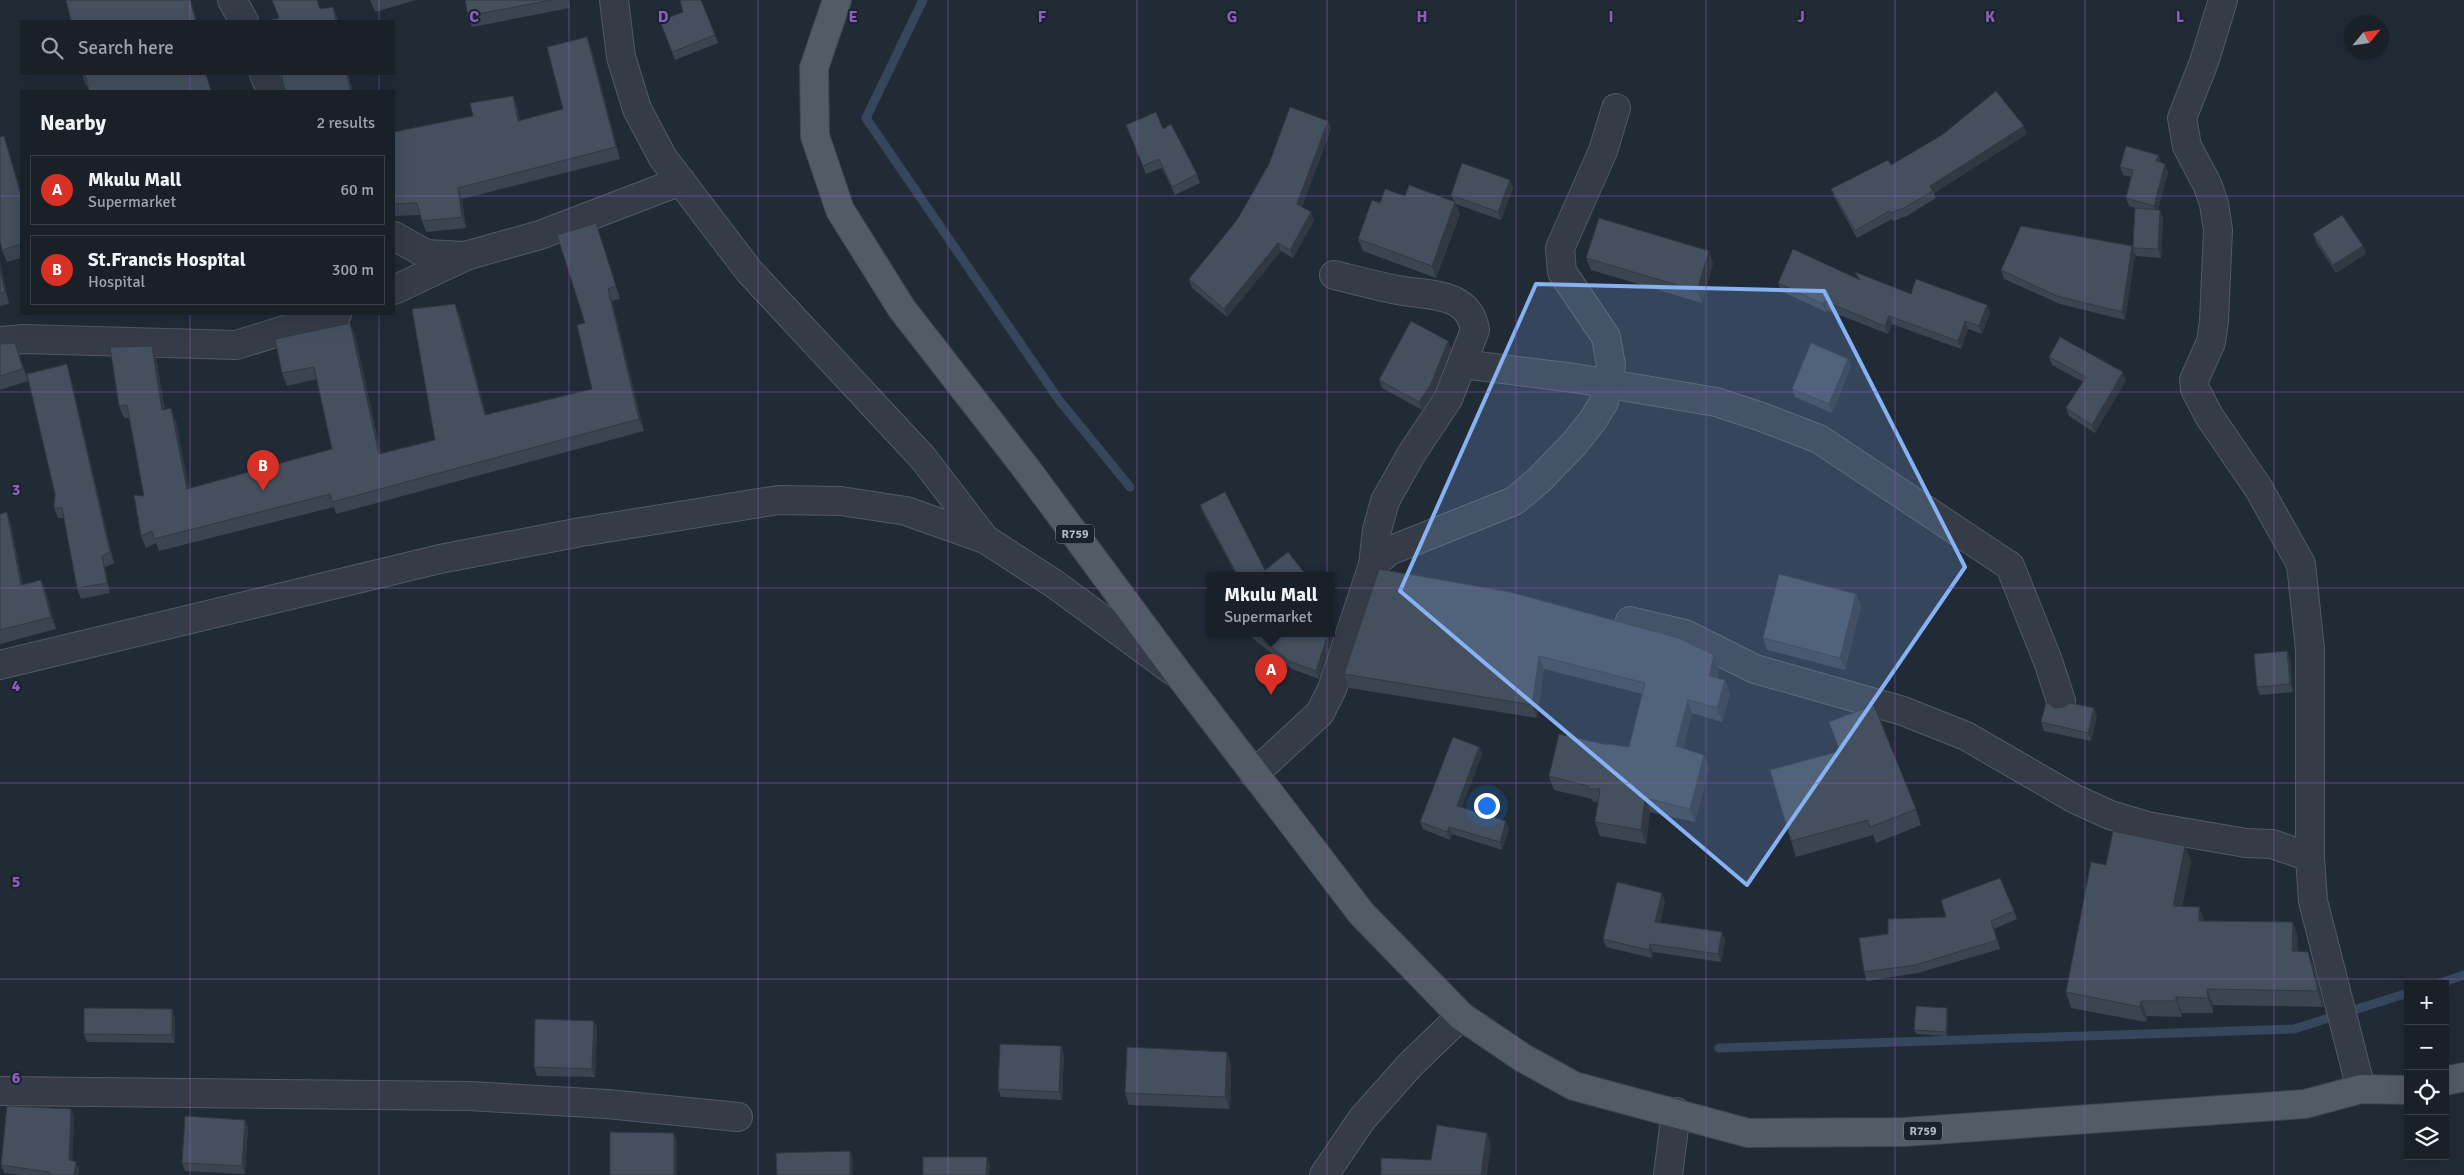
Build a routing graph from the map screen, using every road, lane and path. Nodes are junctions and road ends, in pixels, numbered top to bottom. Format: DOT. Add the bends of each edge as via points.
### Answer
graph roads {
  1 [pos="232,0"];
  2 [pos="614,0"];
  3 [pos="837,0"];
  4 [pos="2223,0"];
  5 [pos="243,20"];
  6 [pos="264,75"];
  7 [pos="271,90"];
  8 [pos="1616,108"];
  9 [pos="681,181"];
  10 [pos="395,237"];
  11 [pos="465,256"];
  12 [pos="1334,275"];
  13 [pos="395,290"];
  14 [pos="327,316"];
  15 [pos="0,341"];
  16 [pos="1462,364"];
  17 [pos="1608,384"];
  18 [pos="985,539"];
  19 [pos="1373,565"];
  20 [pos="1630,621"];
  21 [pos="0,665"];
  22 [pos="1180,676"];
  23 [pos="2061,701"];
  24 [pos="1254,774"];
  25 [pos="2310,857"];
  26 [pos="1461,1016"];
  27 [pos="2464,1077"];
  28 [pos="2449,1080"];
  29 [pos="2360,1089"];
  30 [pos="2404,1090"];
  31 [pos="0,1092"];
  32 [pos="1676,1112"];
  33 [pos="738,1117"];
  34 [pos="1324,1175"];
  35 [pos="1668,1175"];
  1 -- 5 [label="street"];
  2 -- 9 [label="street" via="621,57 636,109 663,158"];
  3 -- 22 [label="main road, R759" via="814,68 815,136 840,210 902,309 1025,467"];
  4 -- 25 [label="street" via="2182,118 2187,146 2214,204 2218,230 2218,271 2211,342 2194,380 2201,403 2259,489 2301,564 2310,649"];
  6 -- 7 [label="street"];
  8 -- 17 [label="street" via="1603,151 1560,248 1562,272 1606,337 1611,365"];
  9 -- 11 [label="street" via="540,235"];
  9 -- 18 [label="street" via="749,271 923,458"];
  10 -- 11 [label="street" via="426,254"];
  11 -- 13 [label="street"];
  12 -- 16 [label="street" via="1452,299 1466,309 1476,330"];
  14 -- 15 [label="street" via="236,344"];
  16 -- 17 [label="street"];
  16 -- 19 [label="street" via="1448,399 1385,501 1377,530"];
  17 -- 19 [label="street" via="1604,402 1593,420 1538,481 1514,501 1389,551"];
  17 -- 23 [label="street" via="1716,402 1820,439 1998,556 2010,566 2016,577"];
  18 -- 21 [label="street" via="906,511 841,501 778,500 590,530 440,559"];
  18 -- 22 [label="street" via="1053,583"];
  19 -- 24 [label="street" via="1332,689 1320,712"];
  20 -- 25 [label="street" via="1686,634 1755,669 1903,711 1966,736 2073,798 2110,815 2147,826 2246,843 2272,844"];
  22 -- 24 [label="main road, R759"];
  24 -- 26 [label="main road, R759" via="1361,913"];
  25 -- 29 [label="street" via="2313,902"];
  26 -- 32 [label="main road, R759" via="1522,1058 1574,1086"];
  26 -- 34 [label="street" via="1411,1064 1362,1119"];
  27 -- 28 [label="main road"];
  29 -- 30 [label="main road, R759"];
  29 -- 32 [label="main road, R759" via="2305,1104 1904,1132 1748,1133"];
  31 -- 33 [label="street" via="469,1096 607,1104"];
  32 -- 35 [label="street"];
}
